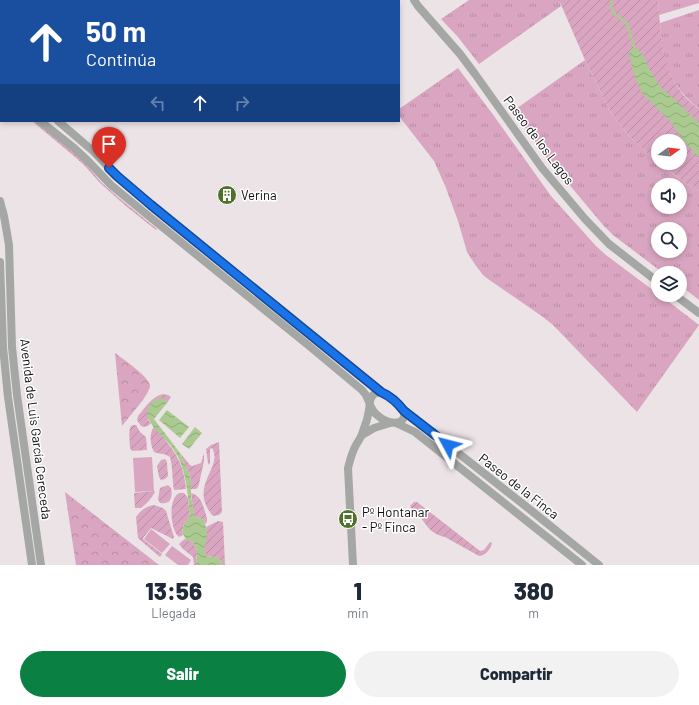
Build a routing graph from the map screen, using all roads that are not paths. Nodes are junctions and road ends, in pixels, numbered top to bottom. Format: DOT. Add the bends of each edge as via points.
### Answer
graph roads {
  1 [pos="414,0"];
  2 [pos="41,122"];
  3 [pos="59,122"];
  4 [pos="0,201"];
  5 [pos="0,262"];
  6 [pos="651,277"];
  7 [pos="684,302"];
  8 [pos="699,313"];
  9 [pos="381,392"];
  10 [pos="370,403"];
  11 [pos="404,411"];
  12 [pos="393,423"];
  13 [pos="362,435"];
  14 [pos="32,565"];
  15 [pos="41,565"];
  16 [pos="353,565"];
  17 [pos="582,565"];
  18 [pos="598,565"];
  1 -- 6 [label="street, Paseo de los Lagos" via="460,54 542,168 585,219 609,244"];
  2 -- 10 [label="street" via="88,160 139,208 362,390"];
  3 -- 9 [label="street" via="117,176"];
  4 -- 15 [label="street, Avenida de Luis García Cereceda" via="9,245 12,347"];
  5 -- 14 [label="street, Avenida de Luis García Cereceda" via="3,347 8,397"];
  7 -- 8 [label="street"];
  9 -- 10 [label="street" via="373,395"];
  9 -- 11 [label="street"];
  10 -- 12 [label="street" via="376,415"];
  10 -- 13 [label="street"];
  11 -- 12 [label="street" via="403,419"];
  11 -- 18 [label="street, Paseo de la Finca"];
  12 -- 13 [label="street" via="374,428"];
  12 -- 17 [label="street, Paseo de la Finca" via="415,432"];
  13 -- 16 [label="street" via="356,444 348,468"];
}
